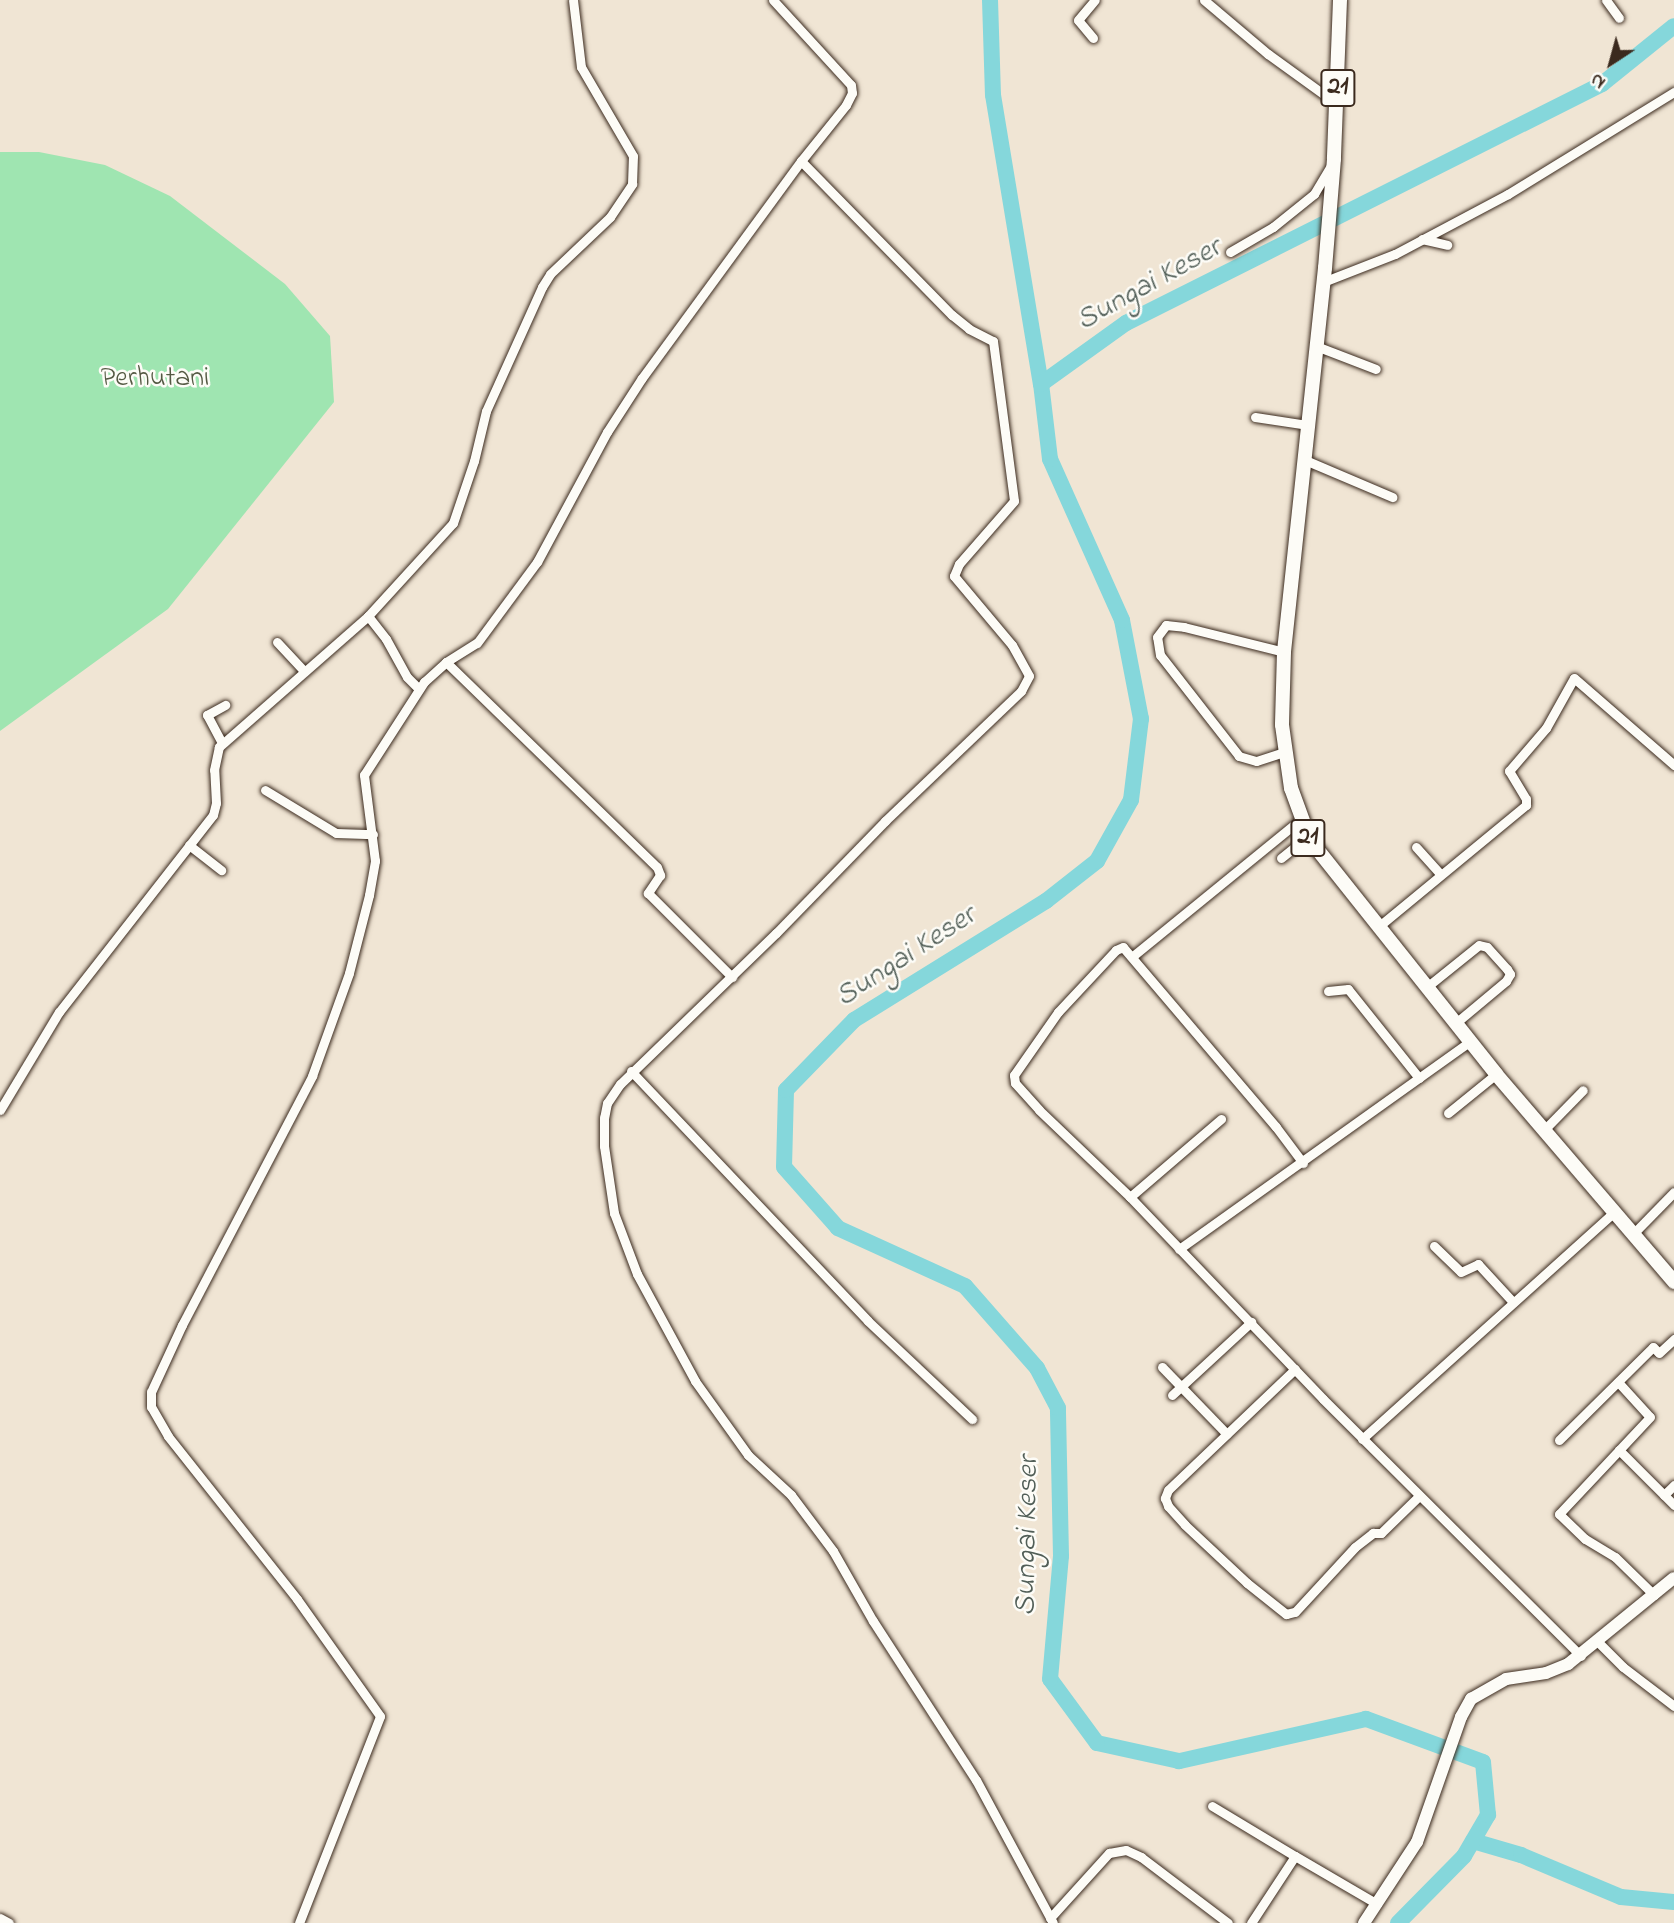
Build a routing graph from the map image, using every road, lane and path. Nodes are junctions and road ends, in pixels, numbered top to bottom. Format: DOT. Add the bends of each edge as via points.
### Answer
graph roads {
  1 [pos="573,0"];
  2 [pos="773,0"];
  3 [pos="1095,0"];
  4 [pos="1204,0"];
  5 [pos="1340,0"];
  6 [pos="1606,0"];
  7 [pos="1619,18"];
  8 [pos="1093,38"];
  9 [pos="1674,92"];
  10 [pos="1336,104"];
  11 [pos="1334,159"];
  12 [pos="802,162"];
  13 [pos="1422,239"];
  14 [pos="1447,245"];
  15 [pos="1230,252"];
  16 [pos="1324,275"];
  17 [pos="1316,346"];
  18 [pos="1376,369"];
  19 [pos="1255,417"];
  20 [pos="1308,425"];
  21 [pos="1304,460"];
  22 [pos="1392,497"];
  23 [pos="370,618"];
  24 [pos="278,642"];
  25 [pos="1284,652"];
  26 [pos="448,664"];
  27 [pos="304,671"];
  28 [pos="419,689"];
  29 [pos="225,705"];
  30 [pos="222,743"];
  31 [pos="1284,752"];
  32 [pos="1674,765"];
  33 [pos="265,790"];
  34 [pos="1300,820"];
  35 [pos="373,834"];
  36 [pos="1307,837"];
  37 [pos="189,845"];
  38 [pos="1416,847"];
  39 [pos="1282,858"];
  40 [pos="221,870"];
  41 [pos="1440,874"];
  42 [pos="1378,927"];
  43 [pos="1133,956"];
  44 [pos="732,976"];
  45 [pos="1428,986"];
  46 [pos="1328,990"];
  47 [pos="1457,1022"];
  48 [pos="1471,1041"];
  49 [pos="631,1071"];
  50 [pos="1496,1074"];
  51 [pos="1419,1078"];
  52 [pos="1583,1090"];
  53 [pos="0,1110"];
  54 [pos="1448,1113"];
  55 [pos="1221,1119"];
  56 [pos="1545,1129"];
  57 [pos="1303,1163"];
  58 [pos="1674,1192"];
  59 [pos="1130,1197"];
  60 [pos="1615,1212"];
  61 [pos="1634,1233"];
  62 [pos="1434,1247"];
  63 [pos="1179,1250"];
  64 [pos="1674,1282"];
  65 [pos="1513,1302"];
  66 [pos="1251,1322"];
  67 [pos="1674,1339"];
  68 [pos="1162,1367"];
  69 [pos="1295,1368"];
  70 [pos="1618,1382"];
  71 [pos="1181,1387"];
  72 [pos="1172,1395"];
  73 [pos="972,1419"];
  74 [pos="1227,1434"];
  75 [pos="1362,1438"];
  76 [pos="1559,1440"];
  77 [pos="1619,1450"];
  78 [pos="1674,1485"];
  79 [pos="1664,1495"];
  80 [pos="1419,1496"];
  81 [pos="1674,1505"];
  82 [pos="1674,1578"];
  83 [pos="1654,1595"];
  84 [pos="1598,1642"];
  85 [pos="1581,1656"];
  86 [pos="1674,1706"];
  87 [pos="1212,1806"];
  88 [pos="1295,1856"];
  89 [pos="1377,1904"];
  90 [pos="0,1917"];
  91 [pos="1051,1920"];
  92 [pos="9,1923"];
  93 [pos="299,1923"];
  94 [pos="1228,1923"];
  95 [pos="1251,1923"];
  96 [pos="1364,1923"];
  1 -- 23 [label="street" via="581,67 633,156 632,184 610,217 542,287 486,411 453,523"];
  2 -- 12 [label="street" via="851,85 846,105"];
  3 -- 8 [label="street" via="1078,20"];
  4 -- 10 [label="street"];
  5 -- 10 [label="highway, 21"];
  6 -- 7 [label="street"];
  9 -- 13 [label="street" via="1508,194"];
  10 -- 11 [label="highway, 21"];
  11 -- 15 [label="street" via="1314,194 1273,228"];
  11 -- 16 [label="highway, 21"];
  12 -- 26 [label="street" via="642,378 586,471 548,548 477,643"];
  12 -- 44 [label="street" via="952,315 993,341 1014,501 959,564 954,576 1012,645 1029,676 1021,691"];
  13 -- 14 [label="street"];
  13 -- 16 [label="street" via="1353,272"];
  16 -- 17 [label="highway, 21"];
  17 -- 18 [label="street"];
  17 -- 20 [label="highway, 21"];
  19 -- 20 [label="street"];
  20 -- 21 [label="highway, 21"];
  21 -- 22 [label="street"];
  21 -- 25 [label="highway, 21"];
  23 -- 27 [label="street"];
  23 -- 28 [label="street"];
  24 -- 27 [label="street"];
  25 -- 31 [label="highway, 21"];
  25 -- 31 [label="street" via="1184,627 1166,625 1157,637 1160,655 1239,756 1256,761"];
  26 -- 28 [label="street"];
  26 -- 44 [label="street" via="657,867 660,875 648,893"];
  27 -- 30 [label="street"];
  28 -- 35 [label="street" via="364,775"];
  29 -- 30 [label="street" via="207,715"];
  30 -- 37 [label="street" via="214,770 215,809"];
  31 -- 34 [label="highway, 21"];
  32 -- 41 [label="street" via="1574,678 1545,728 1509,771 1526,805"];
  33 -- 35 [label="street" via="336,833"];
  34 -- 36 [label="highway, 21"];
  34 -- 43 [label="street"];
  35 -- 93 [label="street" via="375,861 359,938 312,1076 151,1392 151,1407 168,1436 305,1610 380,1716"];
  36 -- 39 [label="street"];
  36 -- 42 [label="highway, 21"];
  37 -- 40 [label="street"];
  37 -- 53 [label="street" via="59,1012"];
  38 -- 41 [label="street"];
  41 -- 42 [label="street"];
  42 -- 45 [label="highway, 21"];
  43 -- 57 [label="street"];
  43 -- 59 [label="street" via="1123,947 1116,950 1058,1012 1014,1075 1015,1083 1039,1110"];
  44 -- 49 [label="street"];
  45 -- 47 [label="highway, 21"];
  45 -- 47 [label="street" via="1479,945 1487,947 1507,969 1506,981"];
  46 -- 51 [label="street" via="1348,989"];
  47 -- 48 [label="highway, 21"];
  48 -- 50 [label="highway, 21"];
  48 -- 51 [label="street"];
  49 -- 73 [label="street" via="867,1321"];
  49 -- 91 [label="street" via="607,1103 604,1146 614,1213 637,1274 695,1381 727,1427 757,1464 791,1495 832,1551 976,1780"];
  50 -- 54 [label="street"];
  50 -- 56 [label="highway, 21"];
  51 -- 57 [label="street"];
  52 -- 56 [label="street"];
  55 -- 59 [label="street"];
  56 -- 60 [label="highway, 21"];
  57 -- 63 [label="street"];
  58 -- 61 [label="street"];
  59 -- 63 [label="street"];
  60 -- 61 [label="highway, 21"];
  60 -- 65 [label="street"];
  61 -- 64 [label="highway, 21"];
  62 -- 65 [label="street" via="1461,1272 1478,1264"];
  63 -- 66 [label="street"];
  65 -- 75 [label="street"];
  66 -- 69 [label="street"];
  66 -- 71 [label="street"];
  67 -- 70 [label="street" via="1658,1353 1653,1348"];
  68 -- 71 [label="street"];
  69 -- 74 [label="street"];
  69 -- 75 [label="street"];
  70 -- 76 [label="street"];
  70 -- 77 [label="street" via="1650,1417"];
  71 -- 72 [label="street"];
  71 -- 74 [label="street"];
  74 -- 80 [label="street" via="1165,1497 1185,1525 1286,1614 1295,1612 1355,1547 1381,1533"];
  75 -- 80 [label="street"];
  77 -- 79 [label="street"];
  77 -- 83 [label="street" via="1559,1516 1615,1557"];
  78 -- 79 [label="street"];
  79 -- 81 [label="street"];
  80 -- 85 [label="street"];
  82 -- 83 [label="main road"];
  83 -- 84 [label="main road"];
  84 -- 85 [label="main road"];
  84 -- 86 [label="street"];
  85 -- 89 [label="main road" via="1561,1668 1506,1679 1466,1705 1417,1842"];
  87 -- 88 [label="street"];
  88 -- 89 [label="street"];
  88 -- 95 [label="street"];
  89 -- 96 [label="main road"];
  90 -- 92 [label="street"];
  91 -- 94 [label="street" via="1110,1853 1126,1850"];
}
